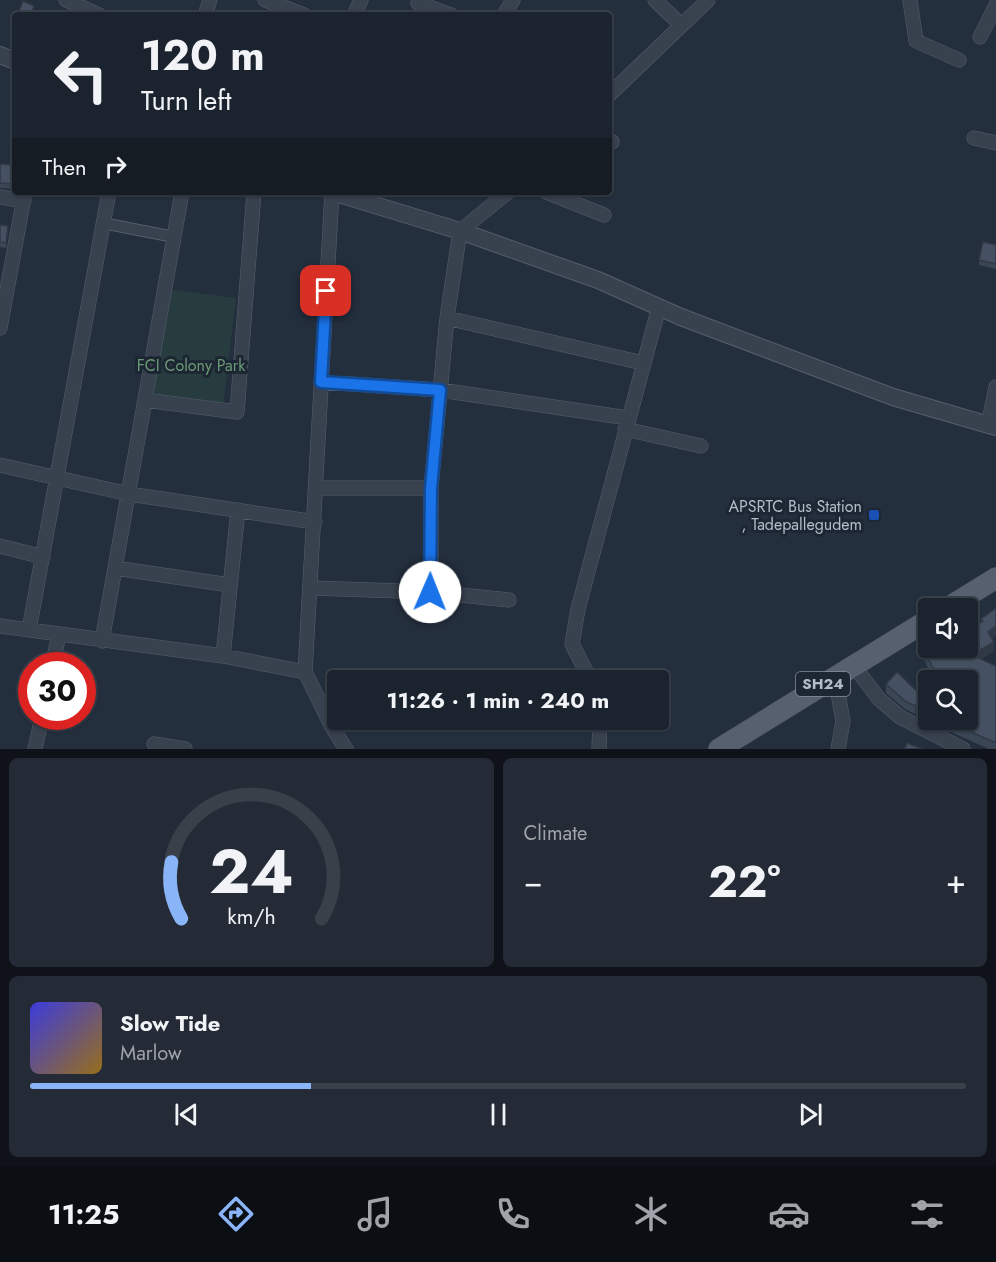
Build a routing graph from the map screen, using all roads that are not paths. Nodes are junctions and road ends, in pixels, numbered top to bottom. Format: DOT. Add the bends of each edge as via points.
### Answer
graph roads {
  1 [pos="66,0"];
  2 [pos="266,0"];
  3 [pos="655,0"];
  4 [pos="708,0"];
  5 [pos="909,0"];
  6 [pos="996,4"];
  7 [pos="416,6"];
  8 [pos="92,12"];
  9 [pos="296,12"];
  10 [pos="439,12"];
  11 [pos="681,25"];
  12 [pos="980,37"];
  13 [pos="959,60"];
  14 [pos="612,92"];
  15 [pos="974,138"];
  16 [pos="996,143"];
  17 [pos="108,195"];
  18 [pos="181,195"];
  19 [pos="254,195"];
  20 [pos="332,195"];
  21 [pos="342,195"];
  22 [pos="504,195"];
  23 [pos="554,195"];
  24 [pos="24,196"];
  25 [pos="0,197"];
  26 [pos="604,215"];
  27 [pos="103,223"];
  28 [pos="460,231"];
  29 [pos="174,237"];
  30 [pos="659,307"];
  31 [pos="447,318"];
  32 [pos="0,328"];
  33 [pos="643,363"];
  34 [pos="321,382"];
  35 [pos="996,387"];
  36 [pos="440,390"];
  37 [pos="145,400"];
  38 [pos="626,424"];
  39 [pos="992,426"];
  40 [pos="701,446"];
  41 [pos="0,465"];
  42 [pos="57,478"];
  43 [pos="316,488"];
  44 [pos="431,488"];
  45 [pos="129,494"];
  46 [pos="238,510"];
  47 [pos="315,522"];
  48 [pos="0,546"];
  49 [pos="43,557"];
  50 [pos="115,568"];
  51 [pos="996,578"];
  52 [pos="230,585"];
  53 [pos="310,588"];
  54 [pos="996,590"];
  55 [pos="430,592"];
  56 [pos="964,598"];
  57 [pos="509,600"];
  58 [pos="978,601"];
  59 [pos="0,626"];
  60 [pos="918,626"];
  61 [pos="29,630"];
  62 [pos="59,634"];
  63 [pos="918,638"];
  64 [pos="102,641"];
  65 [pos="55,652"];
  66 [pos="223,657"];
  67 [pos="585,670"];
  68 [pos="305,672"];
  69 [pos="860,674"];
  70 [pos="837,688"];
  71 [pos="39,730"];
  72 [pos="600,730"];
  73 [pos="154,744"];
  74 [pos="35,749"];
  75 [pos="185,749"];
  76 [pos="346,749"];
  77 [pos="599,749"];
  78 [pos="719,749"];
  79 [pos="742,749"];
  80 [pos="838,749"];
  81 [pos="963,749"];
  1 -- 8 [label="street"];
  2 -- 9 [label="street"];
  3 -- 11 [label="street"];
  4 -- 11 [label="street"];
  5 -- 13 [label="street" via="916,41"];
  6 -- 12 [label="street"];
  7 -- 10 [label="street"];
  11 -- 14 [label="street"];
  15 -- 16 [label="street"];
  17 -- 27 [label="street"];
  18 -- 29 [label="street"];
  19 -- 37 [label="street" via="237,412"];
  20 -- 34 [label="street"];
  21 -- 28 [label="street"];
  22 -- 28 [label="street"];
  23 -- 26 [label="street"];
  24 -- 25 [label="street"];
  24 -- 32 [label="street"];
  27 -- 29 [label="street"];
  27 -- 42 [label="street"];
  28 -- 30 [label="street" via="598,280"];
  28 -- 31 [label="street"];
  29 -- 37 [label="street"];
  30 -- 33 [label="street"];
  30 -- 39 [label="street" via="893,397"];
  31 -- 33 [label="street"];
  31 -- 36 [label="street"];
  33 -- 38 [label="street"];
  34 -- 36 [label="street"];
  34 -- 43 [label="street"];
  35 -- 39 [label="street"];
  36 -- 38 [label="street"];
  36 -- 44 [label="street"];
  37 -- 45 [label="street"];
  38 -- 40 [label="street"];
  38 -- 67 [label="street" via="572,644"];
  41 -- 42 [label="street"];
  42 -- 45 [label="street"];
  42 -- 49 [label="street"];
  43 -- 44 [label="street"];
  43 -- 47 [label="street"];
  44 -- 55 [label="street"];
  45 -- 46 [label="street"];
  45 -- 50 [label="street"];
  46 -- 47 [label="street"];
  46 -- 52 [label="street"];
  47 -- 53 [label="street"];
  48 -- 49 [label="street"];
  49 -- 61 [label="street"];
  50 -- 52 [label="street"];
  50 -- 64 [label="street"];
  51 -- 56 [label="main road"];
  52 -- 66 [label="street"];
  53 -- 55 [label="street"];
  53 -- 68 [label="street"];
  54 -- 58 [label="main road"];
  55 -- 57 [label="street"];
  59 -- 61 [label="street"];
  60 -- 78 [label="main road, SH24"];
  61 -- 62 [label="street"];
  62 -- 64 [label="street"];
  62 -- 65 [label="street"];
  63 -- 69 [label="main road, SH24"];
  64 -- 66 [label="street"];
  66 -- 68 [label="street"];
  68 -- 76 [label="street"];
  69 -- 70 [label="main road, SH24"];
  69 -- 81 [label="street" via="879,699 900,717"];
  70 -- 79 [label="main road, SH24"];
  70 -- 80 [label="street" via="843,721"];
  71 -- 74 [label="street"];
  72 -- 77 [label="street"];
  73 -- 75 [label="street"];
}
